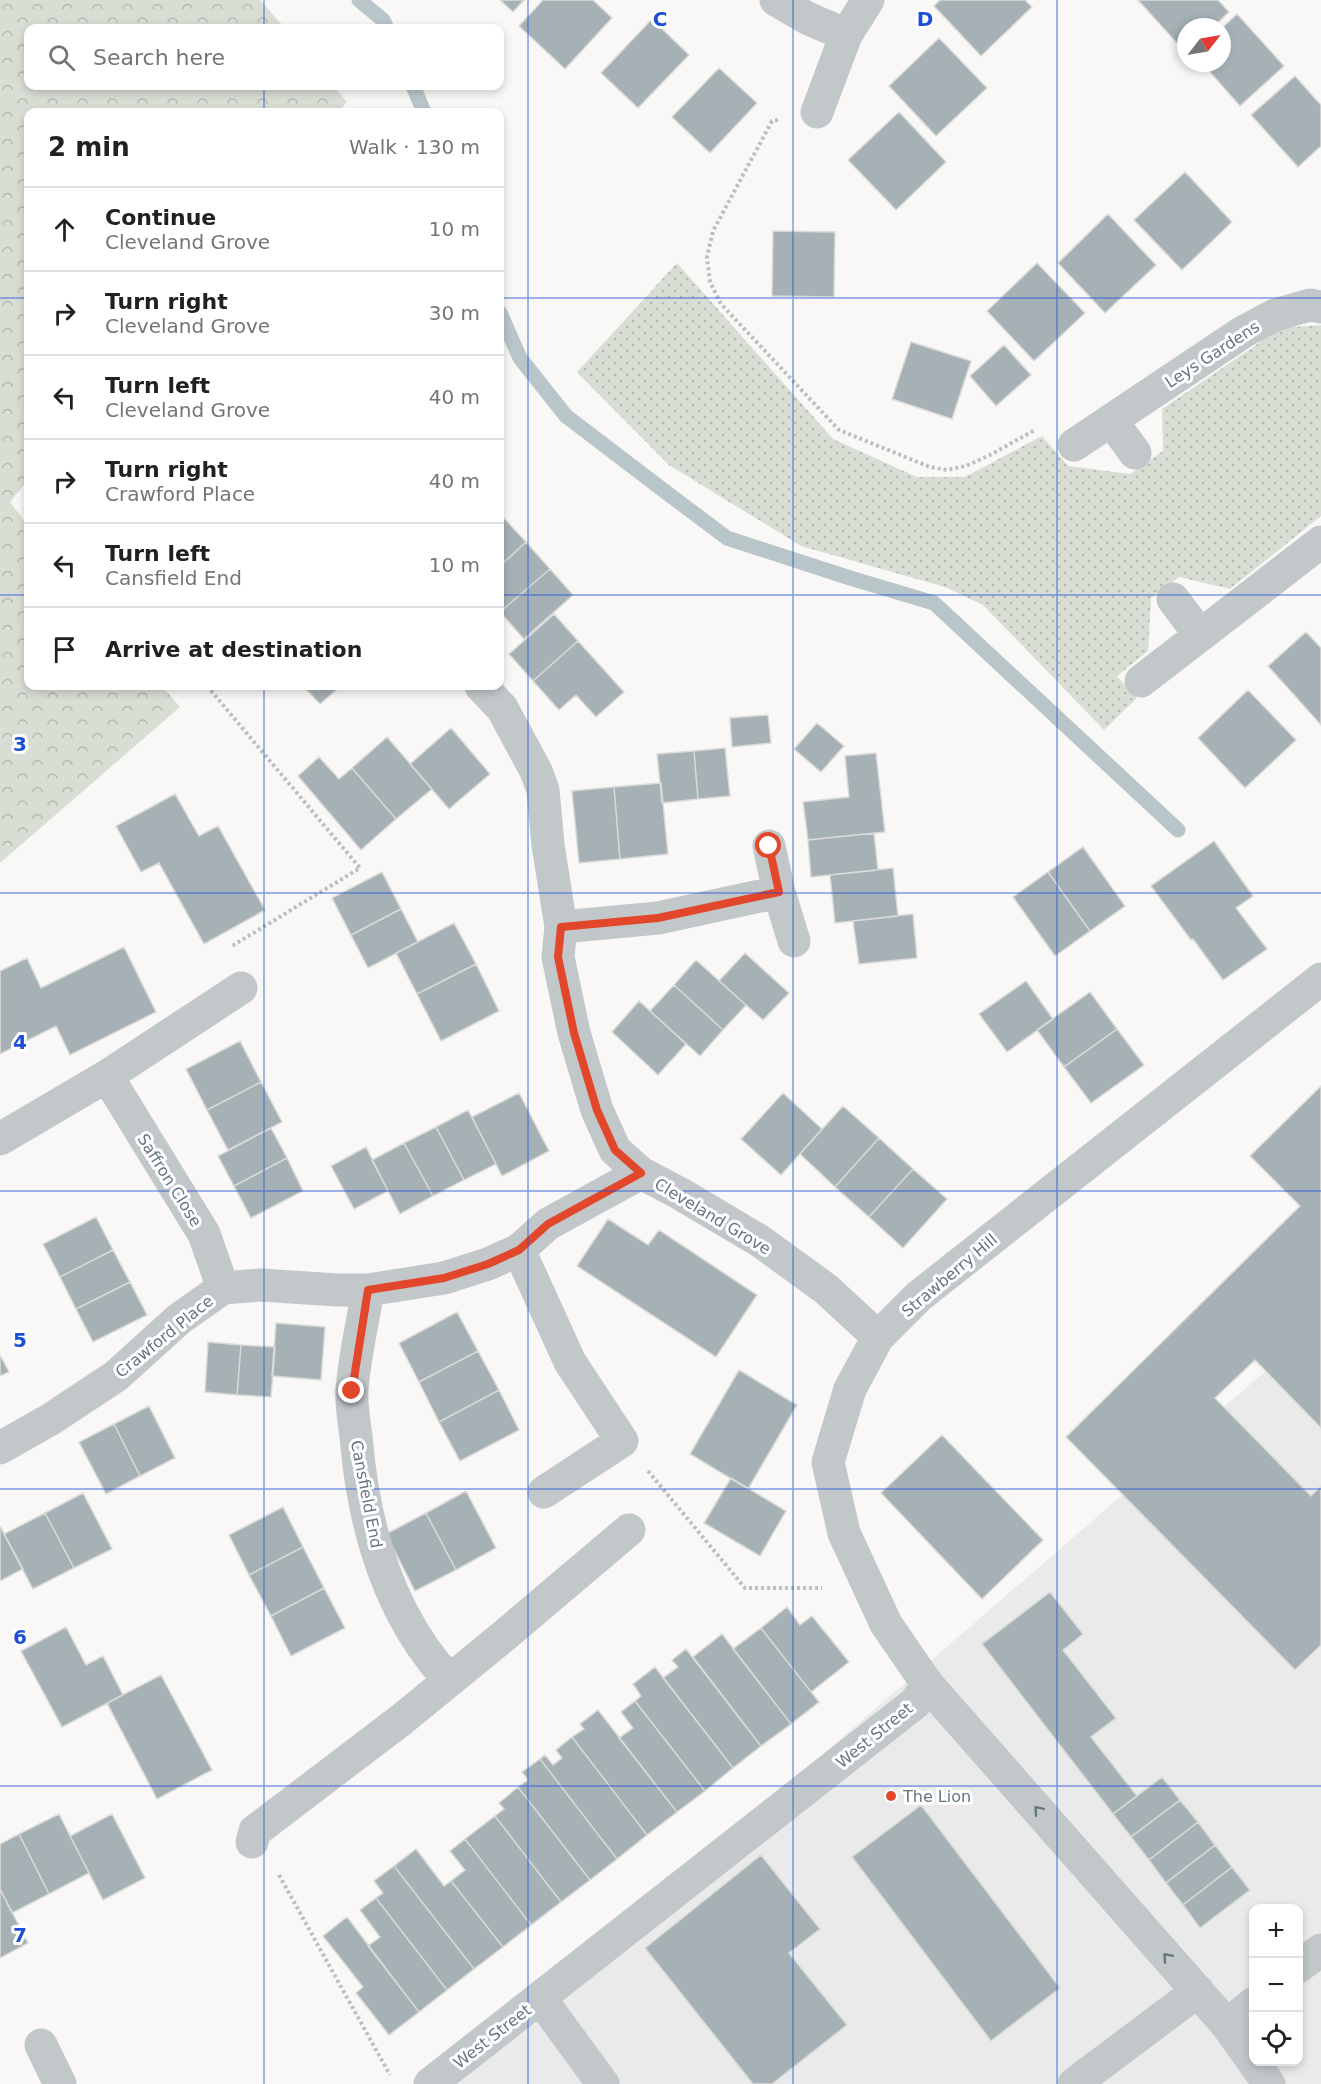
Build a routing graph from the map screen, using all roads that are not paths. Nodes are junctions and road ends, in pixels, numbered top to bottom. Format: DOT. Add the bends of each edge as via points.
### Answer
graph roads {
  1 [pos="776,0"];
  2 [pos="868,0"];
  3 [pos="846,35"];
  4 [pos="817,112"];
  5 [pos="1321,307"];
  6 [pos="1111,420"];
  7 [pos="1074,445"];
  8 [pos="1135,453"];
  9 [pos="1321,542"];
  10 [pos="1173,599"];
  11 [pos="1200,635"];
  12 [pos="1141,681"];
  13 [pos="485,690"];
  14 [pos="769,846"];
  15 [pos="779,892"];
  16 [pos="561,927"];
  17 [pos="794,940"];
  18 [pos="1321,979"];
  19 [pos="242,988"];
  20 [pos="107,1076"];
  21 [pos="0,1139"];
  22 [pos="641,1173"];
  23 [pos="519,1250"];
  24 [pos="223,1288"];
  25 [pos="368,1290"];
  26 [pos="878,1337"];
  27 [pos="0,1448"];
  28 [pos="544,1492"];
  29 [pos="629,1530"];
  30 [pos="449,1680"];
  31 [pos="928,1685"];
  32 [pos="254,1837"];
  33 [pos="1321,1950"];
  34 [pos="1303,1964"];
  35 [pos="1198,1991"];
  36 [pos="540,1998"];
  37 [pos="1249,2007"];
  38 [pos="1227,2025"];
  39 [pos="40,2045"];
  40 [pos="451,2078"];
  41 [pos="60,2084"];
  42 [pos="603,2084"];
  43 [pos="1074,2084"];
  44 [pos="1269,2084"];
  1 -- 3 [label="street"];
  2 -- 3 [label="street"];
  3 -- 4 [label="street"];
  5 -- 6 [label="street, Leys Gardens" via="1310,305 1275,315 1243,332"];
  6 -- 7 [label="street, Leys Gardens"];
  6 -- 8 [label="street"];
  9 -- 11 [label="street"];
  10 -- 11 [label="street"];
  11 -- 12 [label="street"];
  13 -- 16 [label="street, Cleveland Grove" via="502,708 543,790"];
  14 -- 15 [label="street"];
  15 -- 16 [label="street" via="658,918"];
  15 -- 17 [label="street"];
  16 -- 22 [label="street, Cleveland Grove" via="558,957 574,1033 597,1110 615,1150"];
  18 -- 26 [label="street, Strawberry Hill" via="919,1296"];
  19 -- 20 [label="street"];
  20 -- 21 [label="street"];
  20 -- 24 [label="street, Saffron Close" via="204,1234"];
  22 -- 23 [label="street, Crawford Place" via="548,1224"];
  22 -- 26 [label="street, Cleveland Grove" via="760,1241 826,1289"];
  23 -- 25 [label="street, Crawford Place" via="444,1278"];
  23 -- 28 [label="street" via="570,1362 622,1441"];
  24 -- 25 [label="street, Crawford Place" via="261,1285"];
  24 -- 27 [label="street, Crawford Place" via="179,1319 116,1376"];
  25 -- 30 [label="street, Cansfield End" via="352,1391 358,1460 372,1536 397,1606 428,1658"];
  26 -- 31 [label="street, Strawberry Hill" via="850,1389 828,1461 844,1533 886,1624"];
  29 -- 30 [label="street"];
  30 -- 32 [label="street"];
  35 -- 31 [label="street, one-way"];
  31 -- 36 [label="street, West Street" via="915,1703"];
  33 -- 34 [label="street"];
  35 -- 38 [label="street"];
  35 -- 43 [label="street"];
  36 -- 40 [label="street, West Street"];
  36 -- 42 [label="street"];
  37 -- 38 [label="street"];
  38 -- 44 [label="street"];
  39 -- 41 [label="street"];
}
